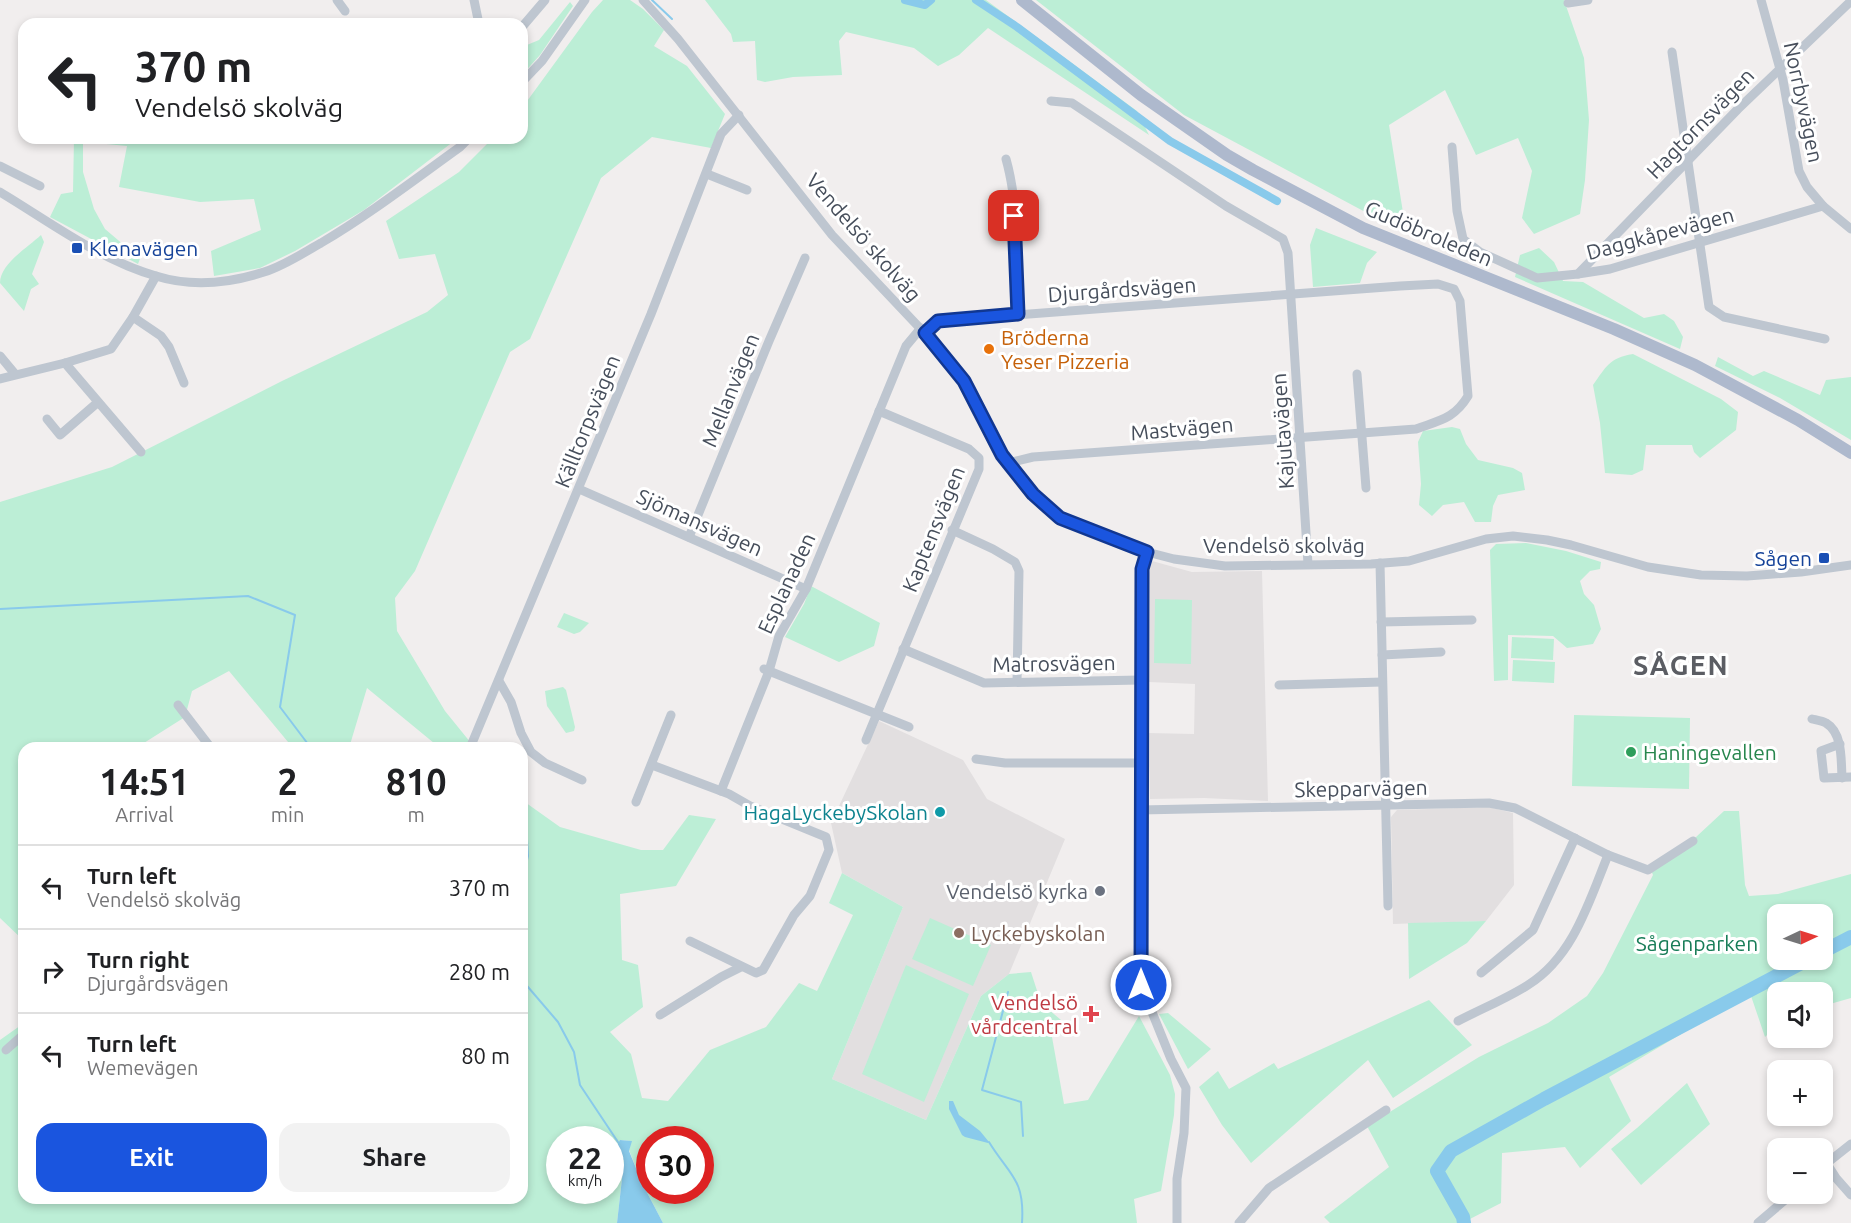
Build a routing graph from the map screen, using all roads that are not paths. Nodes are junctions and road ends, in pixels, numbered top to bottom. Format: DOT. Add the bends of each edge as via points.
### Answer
graph roads {
  1 [pos="336,0"];
  2 [pos="474,0"];
  3 [pos="545,0"];
  4 [pos="585,0"];
  5 [pos="643,0"];
  6 [pos="1022,0"];
  7 [pos="1588,0"];
  8 [pos="1761,0"];
  9 [pos="1851,1"];
  10 [pos="1568,3"];
  11 [pos="345,11"];
  12 [pos="478,18"];
  13 [pos="528,20"];
  14 [pos="1672,52"];
  15 [pos="1780,68"];
  16 [pos="528,76"];
  17 [pos="1051,101"];
  18 [pos="739,115"];
  19 [pos="463,144"];
  20 [pos="1452,147"];
  21 [pos="1006,159"];
  22 [pos="1687,163"];
  23 [pos="0,166"];
  24 [pos="707,174"];
  25 [pos="40,186"];
  26 [pos="747,190"];
  27 [pos="0,192"];
  28 [pos="1822,206"];
  29 [pos="1851,229"];
  30 [pos="1700,242"];
  31 [pos="805,258"];
  32 [pos="1578,274"];
  33 [pos="156,276"];
  34 [pos="1438,284"];
  35 [pos="1290,296"];
  36 [pos="1018,314"];
  37 [pos="133,317"];
  38 [pos="923,331"];
  39 [pos="1825,339"];
  40 [pos="0,356"];
  41 [pos="65,363"];
  42 [pos="15,374"];
  43 [pos="1356,374"];
  44 [pos="0,378"];
  45 [pos="184,383"];
  46 [pos="97,403"];
  47 [pos="879,411"];
  48 [pos="47,419"];
  49 [pos="1361,433"];
  50 [pos="1300,436"];
  51 [pos="141,452"];
  52 [pos="1851,453"];
  53 [pos="1008,463"];
  54 [pos="1366,488"];
  55 [pos="579,489"];
  56 [pos="952,530"];
  57 [pos="689,537"];
  58 [pos="1147,552"];
  59 [pos="1308,560"];
  60 [pos="1380,563"];
  61 [pos="1851,565"];
  62 [pos="806,589"];
  63 [pos="1472,620"];
  64 [pos="1382,622"];
  65 [pos="903,649"];
  66 [pos="1441,652"];
  67 [pos="1382,655"];
  68 [pos="766,670"];
  69 [pos="1140,680"];
  70 [pos="499,681"];
  71 [pos="1017,682"];
  72 [pos="1382,682"];
  73 [pos="1279,685"];
  74 [pos="178,705"];
  75 [pos="876,714"];
  76 [pos="671,716"];
  77 [pos="1812,719"];
  78 [pos="909,727"];
  79 [pos="866,740"];
  80 [pos="206,742"];
  81 [pos="473,742"];
  82 [pos="526,742"];
  83 [pos="1840,744"];
  84 [pos="528,746"];
  85 [pos="976,759"];
  86 [pos="1140,763"];
  87 [pos="652,765"];
  88 [pos="1846,777"];
  89 [pos="582,780"];
  90 [pos="721,791"];
  91 [pos="636,801"];
  92 [pos="1385,806"];
  93 [pos="1140,810"];
  94 [pos="1575,838"];
  95 [pos="1693,841"];
  96 [pos="1608,855"];
  97 [pos="1388,906"];
  98 [pos="690,941"];
  99 [pos="741,967"];
  100 [pos="1481,973"];
  101 [pos="660,1015"];
  102 [pos="1458,1021"];
  103 [pos="18,1039"];
  104 [pos="6,1050"];
  105 [pos="1386,1110"];
  106 [pos="1851,1144"];
  107 [pos="1833,1159"];
  108 [pos="1833,1175"];
  109 [pos="1851,1195"];
  110 [pos="1780,1204"];
  111 [pos="1178,1223"];
  112 [pos="1239,1223"];
  113 [pos="1758,1223"];
  1 -- 11 [label="street"];
  2 -- 12 [label="street"];
  3 -- 13 [label="street"];
  4 -- 16 [label="street"];
  5 -- 18 [label="street, Vendelsö skolväg"];
  6 -- 52 [label="main road, Gudöbroleden" via="1141,95 1262,175 1363,228 1695,365"];
  7 -- 10 [label="street"];
  8 -- 15 [label="street, Norrbyvägen"];
  9 -- 15 [label="street, Hagtornsvägen"];
  14 -- 22 [label="street"];
  15 -- 22 [label="street, Hagtornsvägen"];
  15 -- 28 [label="street, Norrbyvägen" via="1799,171"];
  17 -- 35 [label="street" via="1071,103 1282,239 1288,253"];
  18 -- 24 [label="street, Källtorpsvägen" via="721,135"];
  18 -- 38 [label="street, Vendelsö skolväg" via="832,235"];
  19 -- 33 [label="street" via="358,221 265,272 203,283"];
  20 -- 32 [label="street, Daggkåpevägen" via="1463,239 1480,252 1537,278"];
  21 -- 36 [label="street" via="1011,177"];
  22 -- 30 [label="street"];
  22 -- 32 [label="street, Hagtornsvägen"];
  23 -- 25 [label="street"];
  24 -- 26 [label="street"];
  24 -- 55 [label="street, Källtorpsvägen"];
  27 -- 33 [label="street" via="111,259"];
  28 -- 29 [label="street, Norrbyvägen"];
  28 -- 30 [label="street, Daggkåpevägen"];
  30 -- 32 [label="street, Daggkåpevägen" via="1610,269"];
  30 -- 39 [label="street" via="1709,307 1724,317"];
  31 -- 57 [label="street, Mellanvägen"];
  33 -- 37 [label="street"];
  34 -- 35 [label="street, Djurgårdsvägen"];
  34 -- 49 [label="street, Mastvägen" via="1454,289 1460,301 1468,396 1460,410 1416,429"];
  35 -- 36 [label="street, Djurgårdsvägen"];
  35 -- 50 [label="street, Kajutavägen"];
  36 -- 38 [label="street, Djurgårdsvägen" via="938,321"];
  37 -- 41 [label="street" via="111,349"];
  37 -- 45 [label="street" via="161,336"];
  38 -- 47 [label="street, Esplanaden" via="906,346"];
  38 -- 53 [label="street, Vendelsö skolväg" via="964,381"];
  40 -- 42 [label="street"];
  41 -- 42 [label="street"];
  41 -- 46 [label="street"];
  42 -- 44 [label="street"];
  43 -- 49 [label="street"];
  46 -- 48 [label="street" via="60,435"];
  46 -- 51 [label="street"];
  47 -- 56 [label="street, Kaptensvägen" via="969,449 979,458 979,469"];
  47 -- 62 [label="street, Esplanaden"];
  49 -- 50 [label="street, Mastvägen"];
  49 -- 54 [label="street"];
  50 -- 53 [label="street, Mastvägen" via="1034,457"];
  50 -- 59 [label="street, Kajutavägen"];
  53 -- 58 [label="street, Vendelsö skolväg" via="1033,494 1060,518"];
  55 -- 57 [label="street, Sjömansvägen"];
  55 -- 70 [label="street, Källtorpsvägen"];
  56 -- 65 [label="street, Kaptensvägen"];
  56 -- 71 [label="street" via="1015,562 1019,571"];
  57 -- 62 [label="street, Sjömansvägen"];
  58 -- 59 [label="street, Vendelsö skolväg" via="1225,566"];
  58 -- 69 [label="street" via="1142,569"];
  59 -- 60 [label="street, Vendelsö skolväg"];
  60 -- 61 [label="street, Vendelsö skolväg" via="1409,561 1486,539 1513,536 1701,575 1747,576"];
  60 -- 64 [label="street"];
  62 -- 68 [label="street, Esplanaden" via="779,636"];
  63 -- 64 [label="street"];
  64 -- 67 [label="street"];
  65 -- 71 [label="street, Matrosvägen" via="984,683"];
  65 -- 75 [label="street, Kaptensvägen"];
  66 -- 67 [label="street"];
  67 -- 72 [label="street"];
  68 -- 75 [label="street"];
  68 -- 90 [label="street, Esplanaden"];
  69 -- 71 [label="street, Matrosvägen"];
  69 -- 86 [label="street"];
  70 -- 81 [label="street, Källtorpsvägen"];
  70 -- 82 [label="street"];
  72 -- 73 [label="street"];
  72 -- 92 [label="street"];
  74 -- 80 [label="street"];
  75 -- 78 [label="street"];
  75 -- 79 [label="street, Kaptensvägen"];
  76 -- 87 [label="street"];
  77 -- 83 [label="street" via="1826,723"];
  83 -- 88 [label="street"];
  83 -- 88 [label="street" via="1821,751 1824,778"];
  84 -- 89 [label="street" via="545,763"];
  85 -- 86 [label="street"];
  86 -- 93 [label="street"];
  87 -- 90 [label="street"];
  87 -- 91 [label="street"];
  90 -- 99 [label="street" via="826,837 830,850 810,896 794,915 763,970 756,973"];
  92 -- 93 [label="street, Skepparvägen"];
  92 -- 94 [label="street, Skepparvägen" via="1489,803 1515,808"];
  92 -- 97 [label="street"];
  93 -- 111 [label="street" via="1141,985 1185,1088"];
  94 -- 96 [label="street, Skepparvägen"];
  94 -- 100 [label="street" via="1533,930"];
  95 -- 96 [label="street, Skepparvägen" via="1648,870"];
  96 -- 102 [label="street" via="1572,939 1554,964 1528,985"];
  98 -- 99 [label="street"];
  99 -- 101 [label="street"];
  103 -- 104 [label="street"];
  105 -- 112 [label="street" via="1269,1188"];
  106 -- 107 [label="street"];
  108 -- 109 [label="street"];
  110 -- 113 [label="street"];
}
